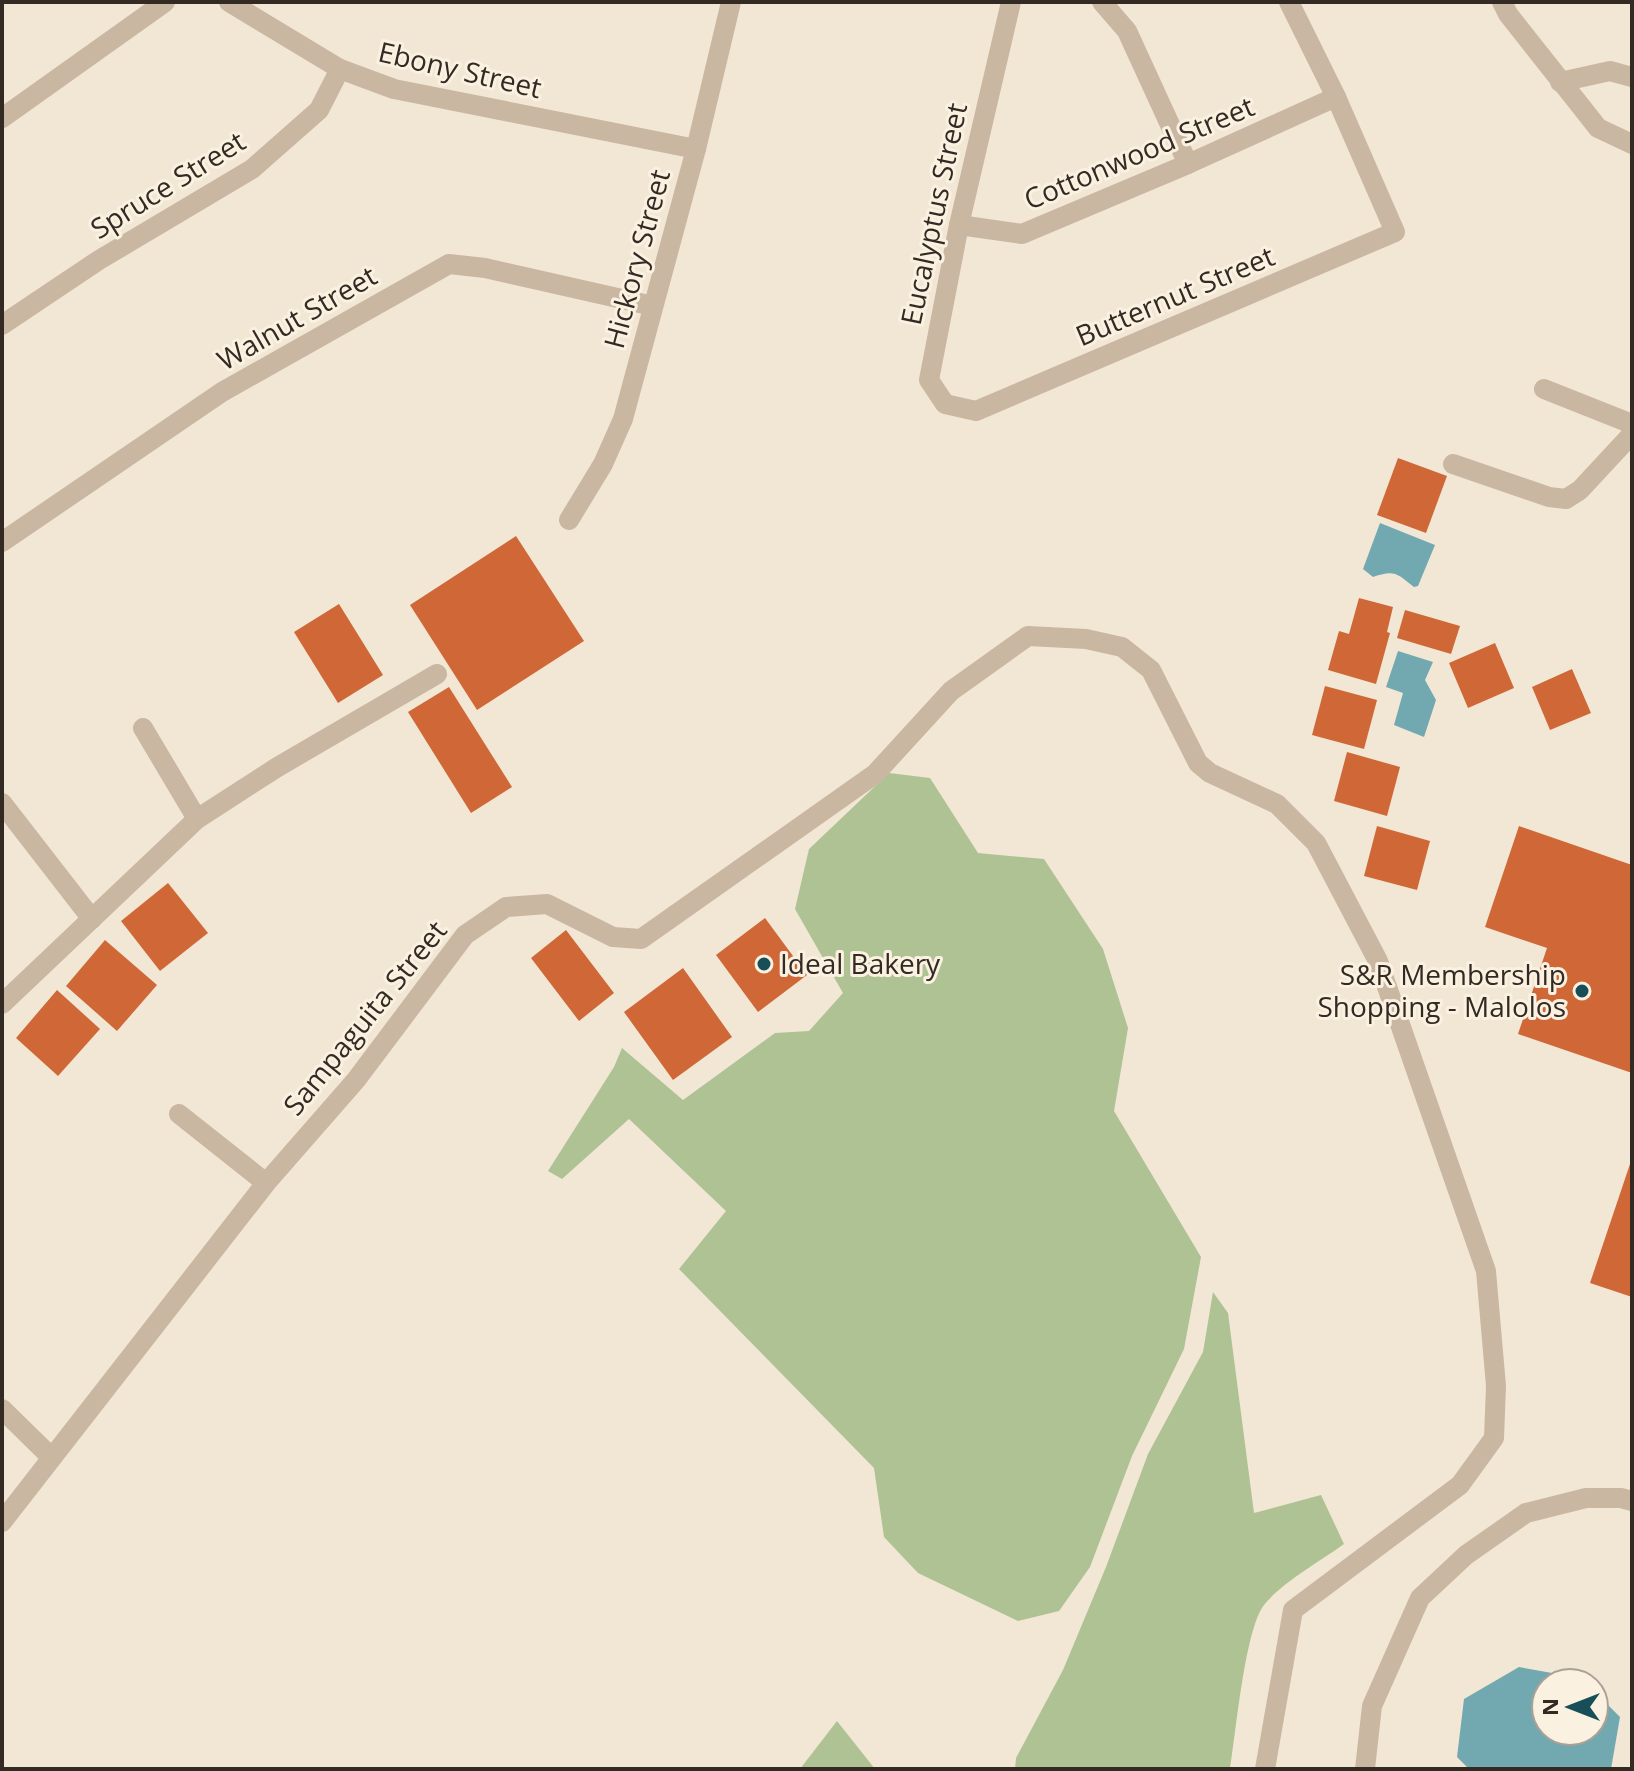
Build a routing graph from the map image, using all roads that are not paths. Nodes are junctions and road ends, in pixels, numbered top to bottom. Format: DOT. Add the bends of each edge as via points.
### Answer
graph roads {
  1 [pos="165,2"];
  2 [pos="229,2"];
  3 [pos="730,2"];
  4 [pos="1011,2"];
  5 [pos="1102,2"];
  6 [pos="1289,2"];
  7 [pos="1502,2"];
  8 [pos="340,69"];
  9 [pos="1632,77"];
  10 [pos="1560,82"];
  11 [pos="1336,97"];
  12 [pos="2,118"];
  13 [pos="1632,144"];
  14 [pos="696,149"];
  15 [pos="1188,164"];
  16 [pos="959,225"];
  17 [pos="653,306"];
  18 [pos="2,325"];
  19 [pos="1544,389"];
  20 [pos="976,411"];
  21 [pos="1632,424"];
  22 [pos="1632,434"];
  23 [pos="1453,464"];
  24 [pos="569,520"];
  25 [pos="2,542"];
  26 [pos="437,674"];
  27 [pos="143,728"];
  28 [pos="2,803"];
  29 [pos="197,819"];
  30 [pos="92,919"];
  31 [pos="2,1004"];
  32 [pos="179,1114"];
  33 [pos="266,1183"];
  34 [pos="2,1409"];
  35 [pos="51,1457"];
  36 [pos="1632,1501"];
  37 [pos="2,1522"];
  38 [pos="1265,1769"];
  39 [pos="1365,1769"];
  1 -- 12 [label="street"];
  2 -- 8 [label="street, Ebony Street"];
  3 -- 14 [label="street, Hickory Street"];
  4 -- 16 [label="street, Eucalyptus Street"];
  5 -- 15 [label="street" via="1127,31"];
  6 -- 11 [label="street"];
  7 -- 10 [label="street"];
  8 -- 14 [label="street, Ebony Street" via="394,89"];
  8 -- 18 [label="street, Spruce Street" via="319,110 252,169"];
  9 -- 10 [label="street" via="1610,71"];
  10 -- 13 [label="street" via="1598,128"];
  11 -- 15 [label="street, Cottonwood Street"];
  11 -- 20 [label="street, Butternut Street" via="1395,232"];
  14 -- 17 [label="street, Hickory Street"];
  15 -- 16 [label="street, Cottonwood Street" via="1022,234"];
  16 -- 20 [label="street, Eucalyptus Street" via="929,380 945,404"];
  17 -- 24 [label="street, Hickory Street" via="623,419"];
  17 -- 25 [label="street, Walnut Street" via="449,264 222,392"];
  19 -- 21 [label="street"];
  22 -- 23 [label="street" via="1566,499"];
  26 -- 29 [label="street"];
  27 -- 29 [label="street"];
  28 -- 30 [label="street"];
  29 -- 30 [label="street"];
  30 -- 31 [label="street"];
  32 -- 33 [label="street"];
  33 -- 35 [label="street, Sampaguita Street"];
  33 -- 38 [label="street, Sampaguita Street" via="356,1080 465,935 506,907 547,904 613,937 641,939 875,774 951,691 1028,636 1122,647 1151,670 1198,763 1277,804 1316,843 1378,961 1486,1271 1496,1386 1494,1438 1460,1485 1293,1610"];
  34 -- 35 [label="street"];
  35 -- 37 [label="street, Sampaguita Street"];
  36 -- 39 [label="street" via="1586,1498 1526,1513 1466,1555 1420,1598 1372,1706"];
}
